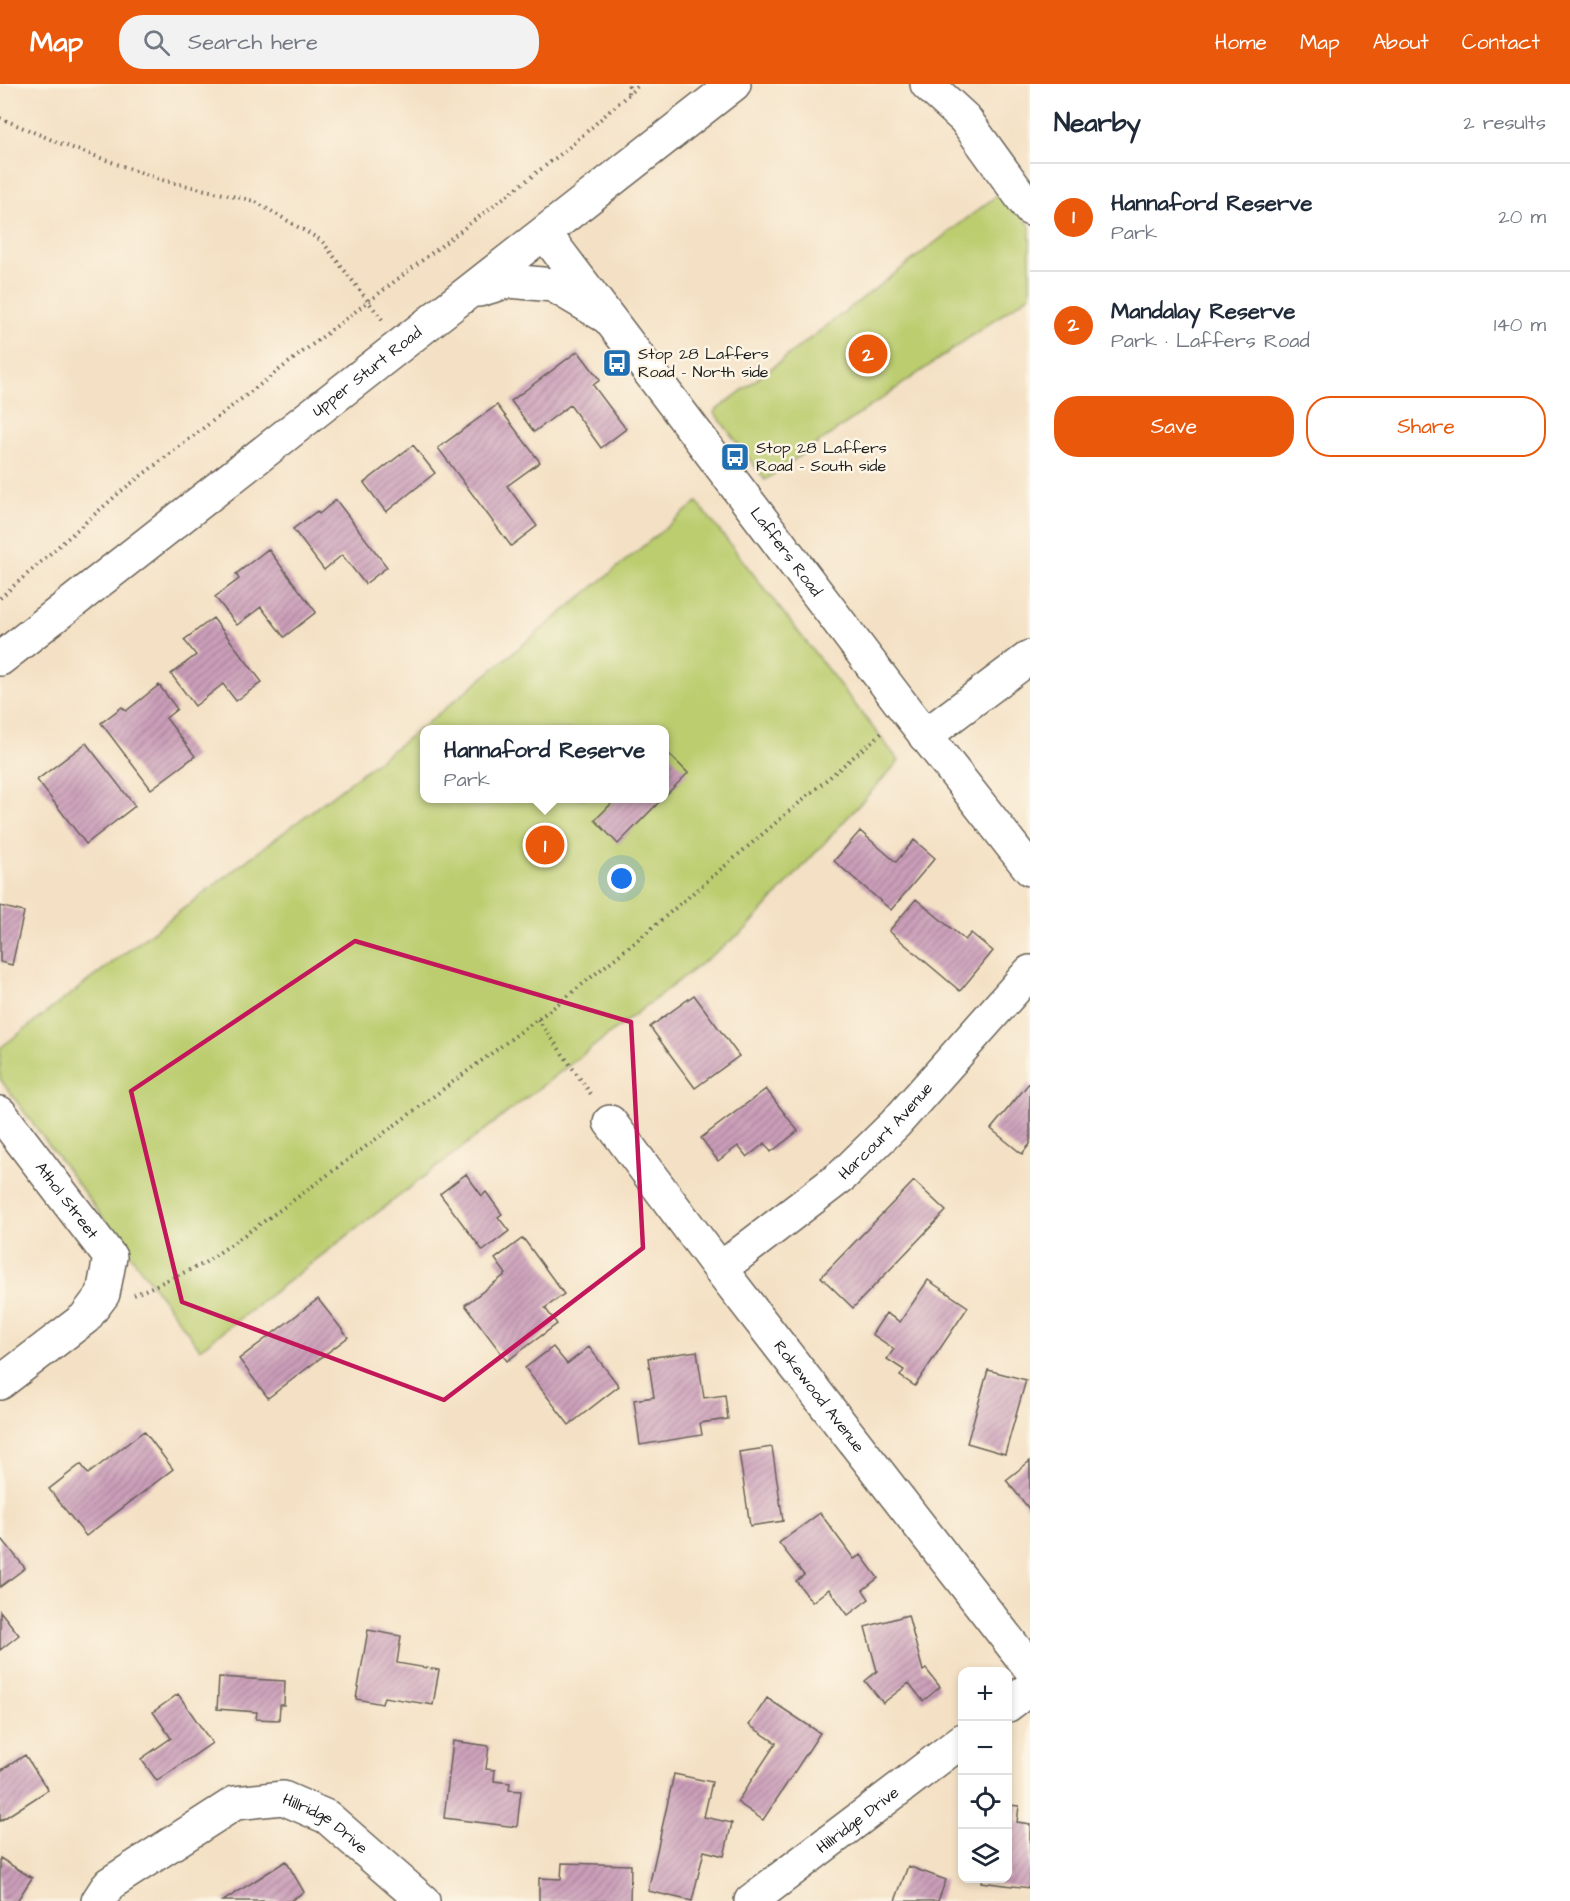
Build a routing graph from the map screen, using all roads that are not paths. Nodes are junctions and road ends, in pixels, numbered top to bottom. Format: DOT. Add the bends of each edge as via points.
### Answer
graph roads {
  1 [pos="734,84"];
  2 [pos="927,84"];
  3 [pos="1030,209"];
  4 [pos="545,234"];
  5 [pos="469,294"];
  6 [pos="607,317"];
  7 [pos="1030,657"];
  8 [pos="0,659"];
  9 [pos="917,724"];
  10 [pos="1030,869"];
  11 [pos="1030,972"];
  12 [pos="0,1113"];
  13 [pos="610,1122"];
  14 [pos="720,1269"];
  15 [pos="0,1383"];
  16 [pos="1030,1668"];
  17 [pos="1030,1688"];
  18 [pos="1012,1702"];
  19 [pos="958,1744"];
  20 [pos="98,1901"];
  21 [pos="423,1901"];
  22 [pos="751,1901"];
  1 -- 4 [label="street, Upper Sturt Road"];
  2 -- 3 [label="street" via="965,119"];
  4 -- 5 [label="street, Upper Sturt Road"];
  4 -- 6 [label="street, Laffers Road"];
  5 -- 6 [label="street" via="509,280 553,285"];
  5 -- 8 [label="street, Upper Sturt Road"];
  6 -- 9 [label="street, Laffers Road"];
  7 -- 9 [label="street"];
  9 -- 10 [label="street, Laffers Road"];
  11 -- 14 [label="street, Harcourt Avenue" via="895,1124 850,1168"];
  12 -- 15 [label="street, Athol Street" via="110,1257 103,1294 85,1318"];
  13 -- 14 [label="street, Rokewood Avenue"];
  14 -- 16 [label="street, Rokewood Avenue"];
  17 -- 18 [label="street"];
  19 -- 22 [label="street, Hillridge Drive"];
  20 -- 21 [label="street, Hillridge Drive" via="109,1884 235,1803 283,1798 327,1817"];
}
